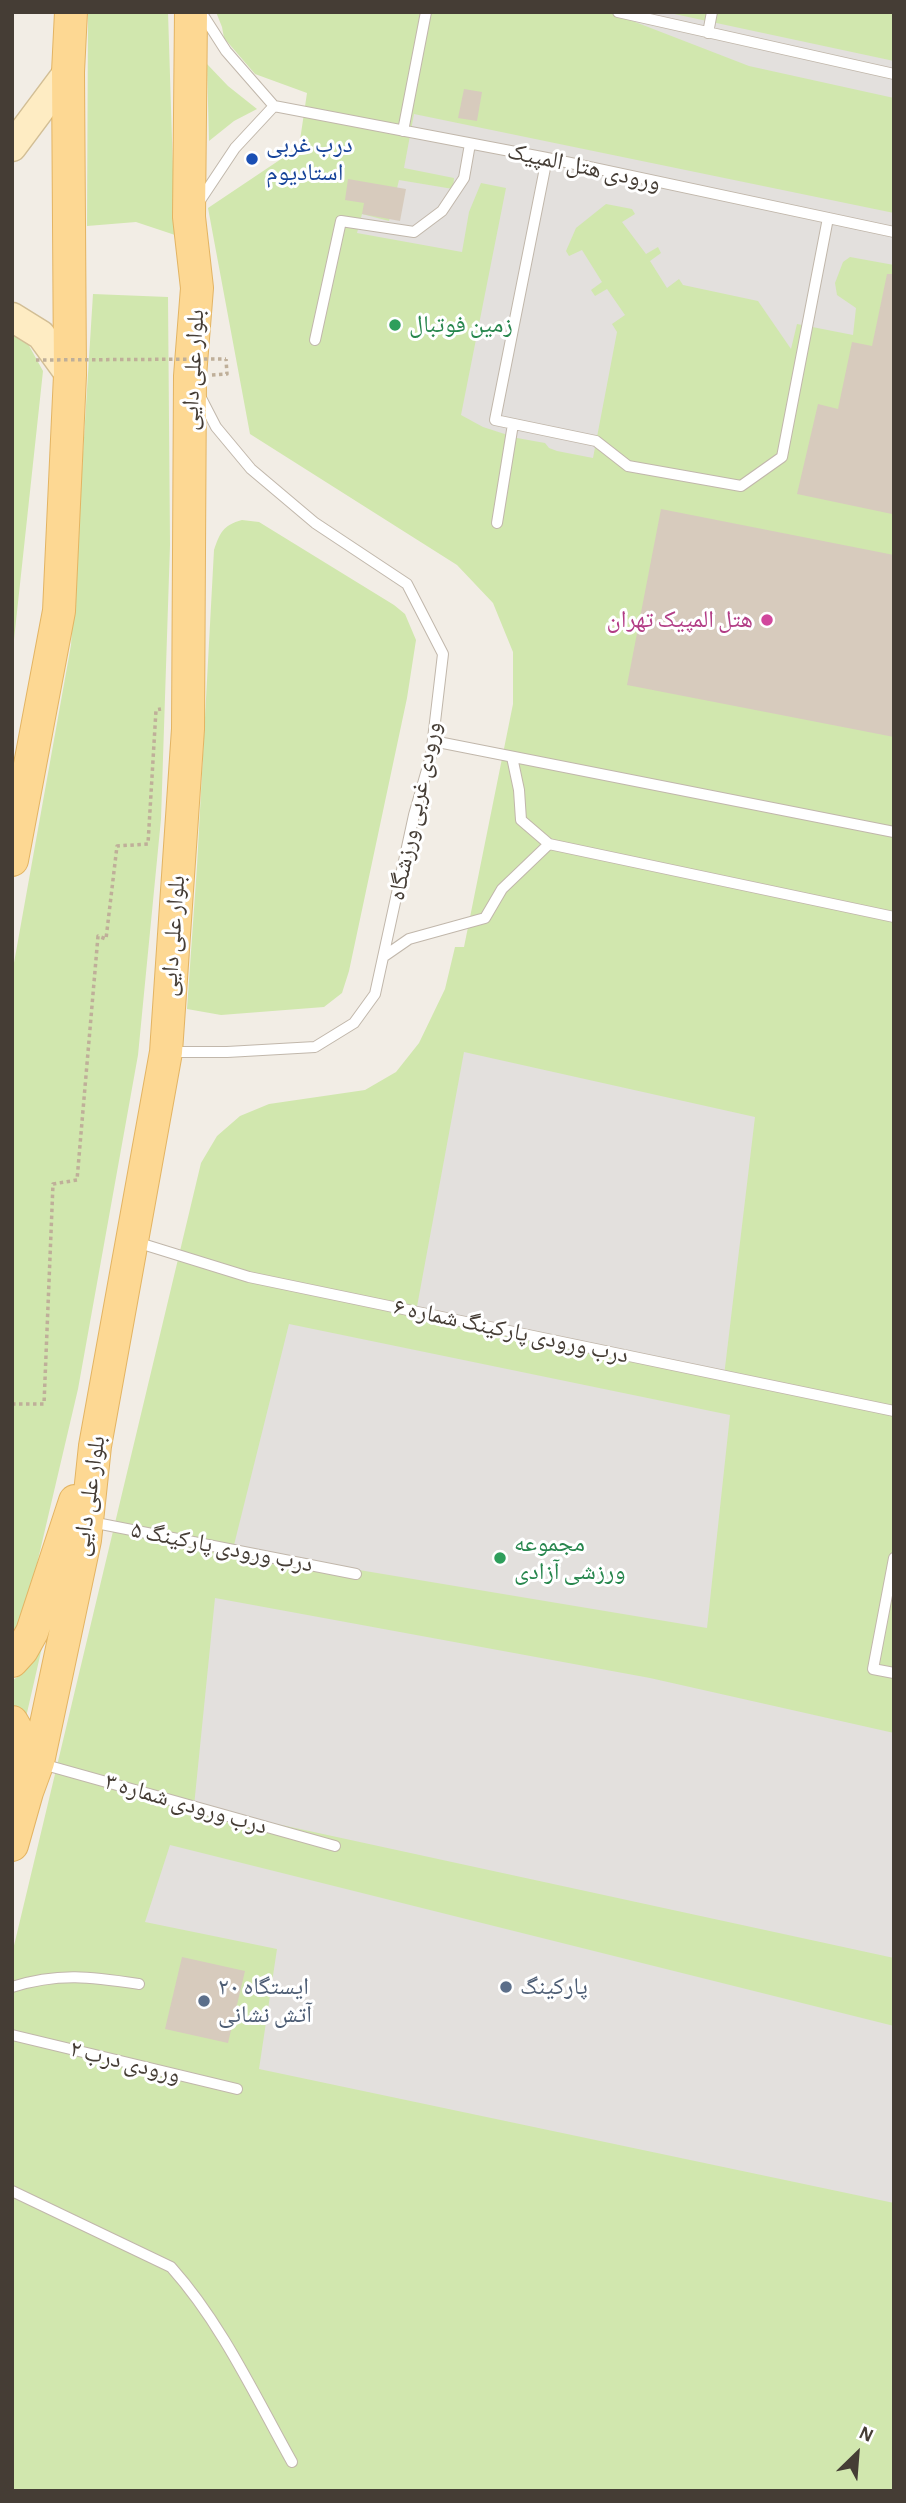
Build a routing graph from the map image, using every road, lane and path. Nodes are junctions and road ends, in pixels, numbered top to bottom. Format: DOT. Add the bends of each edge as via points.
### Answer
graph roads {
  1 [pos="71,12"];
  2 [pos="191,12"];
  3 [pos="201,12"];
  4 [pos="426,12"];
  5 [pos="618,12"];
  6 [pos="712,12"];
  7 [pos="708,33"];
  8 [pos="68,72"];
  9 [pos="894,74"];
  10 [pos="274,106"];
  11 [pos="403,131"];
  12 [pos="470,144"];
  13 [pos="12,147"];
  14 [pos="547,159"];
  15 [pos="188,217"];
  16 [pos="828,218"];
  17 [pos="894,232"];
  18 [pos="12,317"];
  19 [pos="315,340"];
  20 [pos="36,360"];
  21 [pos="227,374"];
  22 [pos="70,375"];
  23 [pos="190,376"];
  24 [pos="513,424"];
  25 [pos="497,523"];
  26 [pos="162,697"];
  27 [pos="433,741"];
  28 [pos="512,757"];
  29 [pos="894,832"];
  30 [pos="549,844"];
  31 [pos="12,860"];
  32 [pos="894,917"];
  33 [pos="383,957"];
  34 [pos="166,1052"];
  35 [pos="131,1241"];
  36 [pos="12,1404"];
  37 [pos="894,1411"];
  38 [pos="95,1447"];
  39 [pos="87,1521"];
  40 [pos="894,1558"];
  41 [pos="356,1574"];
  42 [pos="12,1661"];
  43 [pos="894,1673"];
  44 [pos="12,1722"];
  45 [pos="38,1762"];
  46 [pos="27,1792"];
  47 [pos="12,1845"];
  48 [pos="335,1846"];
  49 [pos="139,1984"];
  50 [pos="12,1987"];
  51 [pos="12,2035"];
  52 [pos="237,2089"];
  53 [pos="12,2191"];
  54 [pos="292,2462"];
  1 -- 8 [label="main road"];
  2 -- 15 [label="main road, بلوار علی دایی"];
  3 -- 10 [label="lane" via="226,51"];
  4 -- 11 [label="lane"];
  5 -- 7 [label="lane"];
  6 -- 7 [label="lane"];
  7 -- 9 [label="lane"];
  8 -- 13 [label="street"];
  8 -- 22 [label="main road"];
  10 -- 11 [label="lane, ورودی هتل المپیک"];
  10 -- 15 [label="lane" via="235,148"];
  11 -- 12 [label="lane, ورودی هتل المپیک"];
  12 -- 14 [label="lane, ورودی هتل المپیک"];
  12 -- 19 [label="lane" via="464,178 442,211 414,232 341,221"];
  14 -- 16 [label="lane, ورودی هتل المپیک"];
  14 -- 24 [label="lane" via="495,420"];
  15 -- 23 [label="main road, بلوار علی دایی" via="197,288"];
  16 -- 17 [label="lane, ورودی هتل المپیک"];
  16 -- 24 [label="lane" via="782,457 741,486 628,466 596,441"];
  18 -- 22 [label="street" via="41,335"];
  20 -- 21 [label="path, bridge" via="226,359"];
  22 -- 31 [label="main road" via="59,611"];
  23 -- 27 [label="lane, ورودی غربی ورزشگاه" via="216,427 251,469 315,523 407,584 443,654"];
  23 -- 34 [label="main road, بلوار علی دایی" via="188,729"];
  24 -- 25 [label="lane"];
  26 -- 36 [label="path" via="161,710 156,710 148,844 117,846 106,939 98,936 77,1180 53,1184 44,1404"];
  27 -- 28 [label="lane"];
  27 -- 33 [label="lane, ورودی غربی ورزشگاه"];
  28 -- 29 [label="lane"];
  28 -- 30 [label="lane" via="521,820"];
  30 -- 32 [label="lane"];
  30 -- 33 [label="lane" via="502,889 485,918 409,939"];
  33 -- 34 [label="lane, ورودی غربی ورزشگاه" via="375,994 354,1023 315,1046"];
  34 -- 35 [label="main road, بلوار علی دایی"];
  35 -- 37 [label="lane, درب ورودی پارکینگ شماره ۶" via="249,1277"];
  35 -- 38 [label="main road, بلوار علی دایی"];
  38 -- 39 [label="main road, بلوار علی دایی"];
  38 -- 42 [label="main road" via="32,1632"];
  39 -- 41 [label="lane, درب ورودی پارکینگ ۵"];
  39 -- 45 [label="main road, بلوار علی دایی"];
  40 -- 43 [label="lane" via="873,1669"];
  44 -- 46 [label="main road" via="20,1736"];
  45 -- 46 [label="main road, بلوار علی دایی"];
  45 -- 48 [label="lane, درب ورودی شماره ۳"];
  46 -- 47 [label="main road, بلوار علی دایی"];
  49 -- 50 [label="lane" via="90,1976 39,1978"];
  51 -- 52 [label="lane, ورودی درب ۲"];
  53 -- 54 [label="lane" via="171,2267 223,2339"];
}
